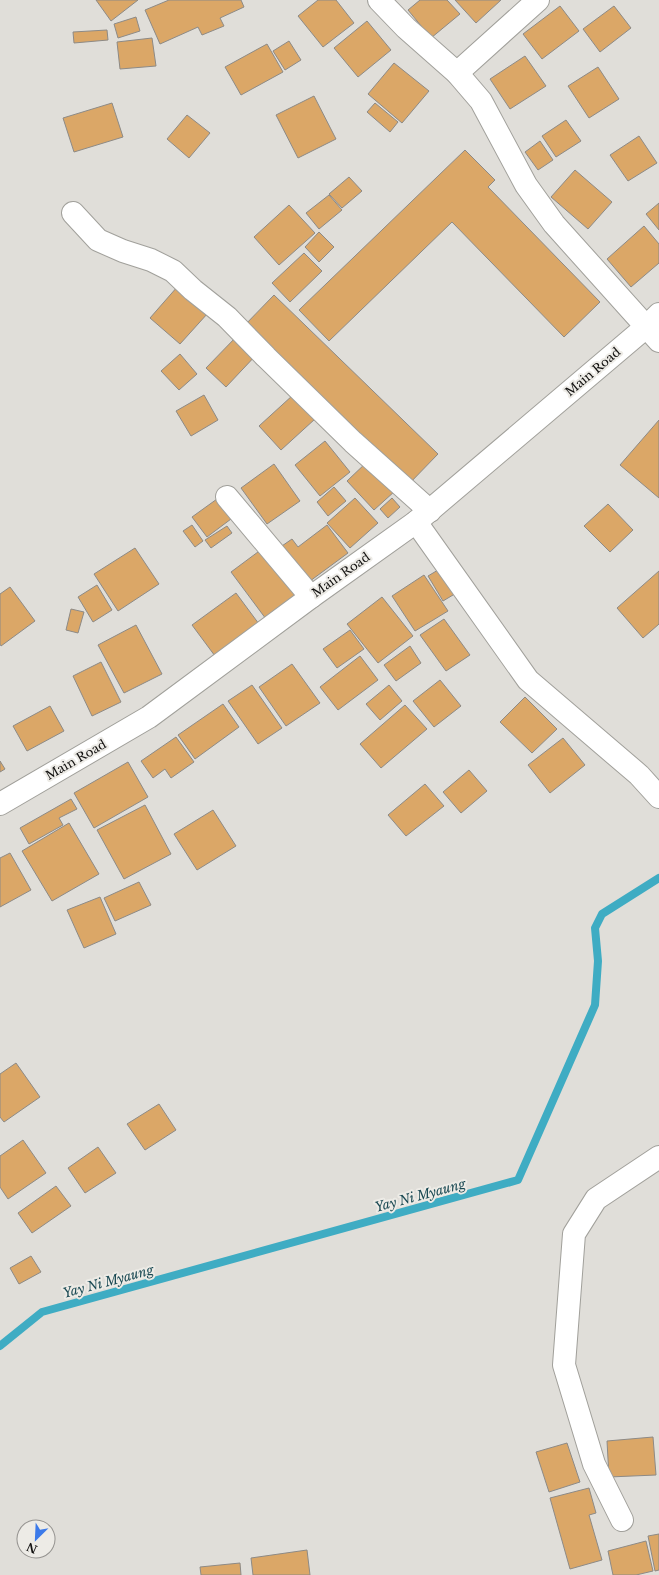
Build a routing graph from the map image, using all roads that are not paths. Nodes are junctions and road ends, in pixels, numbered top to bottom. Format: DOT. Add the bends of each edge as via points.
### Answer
graph roads {
  1 [pos="379,0"];
  2 [pos="538,0"];
  3 [pos="457,73"];
  4 [pos="73,213"];
  5 [pos="655,327"];
  6 [pos="227,497"];
  7 [pos="423,517"];
  8 [pos="311,596"];
  9 [pos="659,797"];
  10 [pos="0,804"];
  11 [pos="659,1157"];
  12 [pos="622,1520"];
  1 -- 3 [label="street"];
  2 -- 3 [label="street"];
  3 -- 5 [label="street" via="481,101 526,185 554,224"];
  4 -- 7 [label="street" via="98,240 173,271 227,317 348,436"];
  5 -- 7 [label="street, Main Road"];
  6 -- 8 [label="street"];
  7 -- 8 [label="street, Main Road"];
  7 -- 9 [label="street" via="528,680 639,775"];
  8 -- 10 [label="street, Main Road" via="149,717"];
  11 -- 12 [label="street" via="596,1199 574,1234 564,1365 594,1464"];
}
